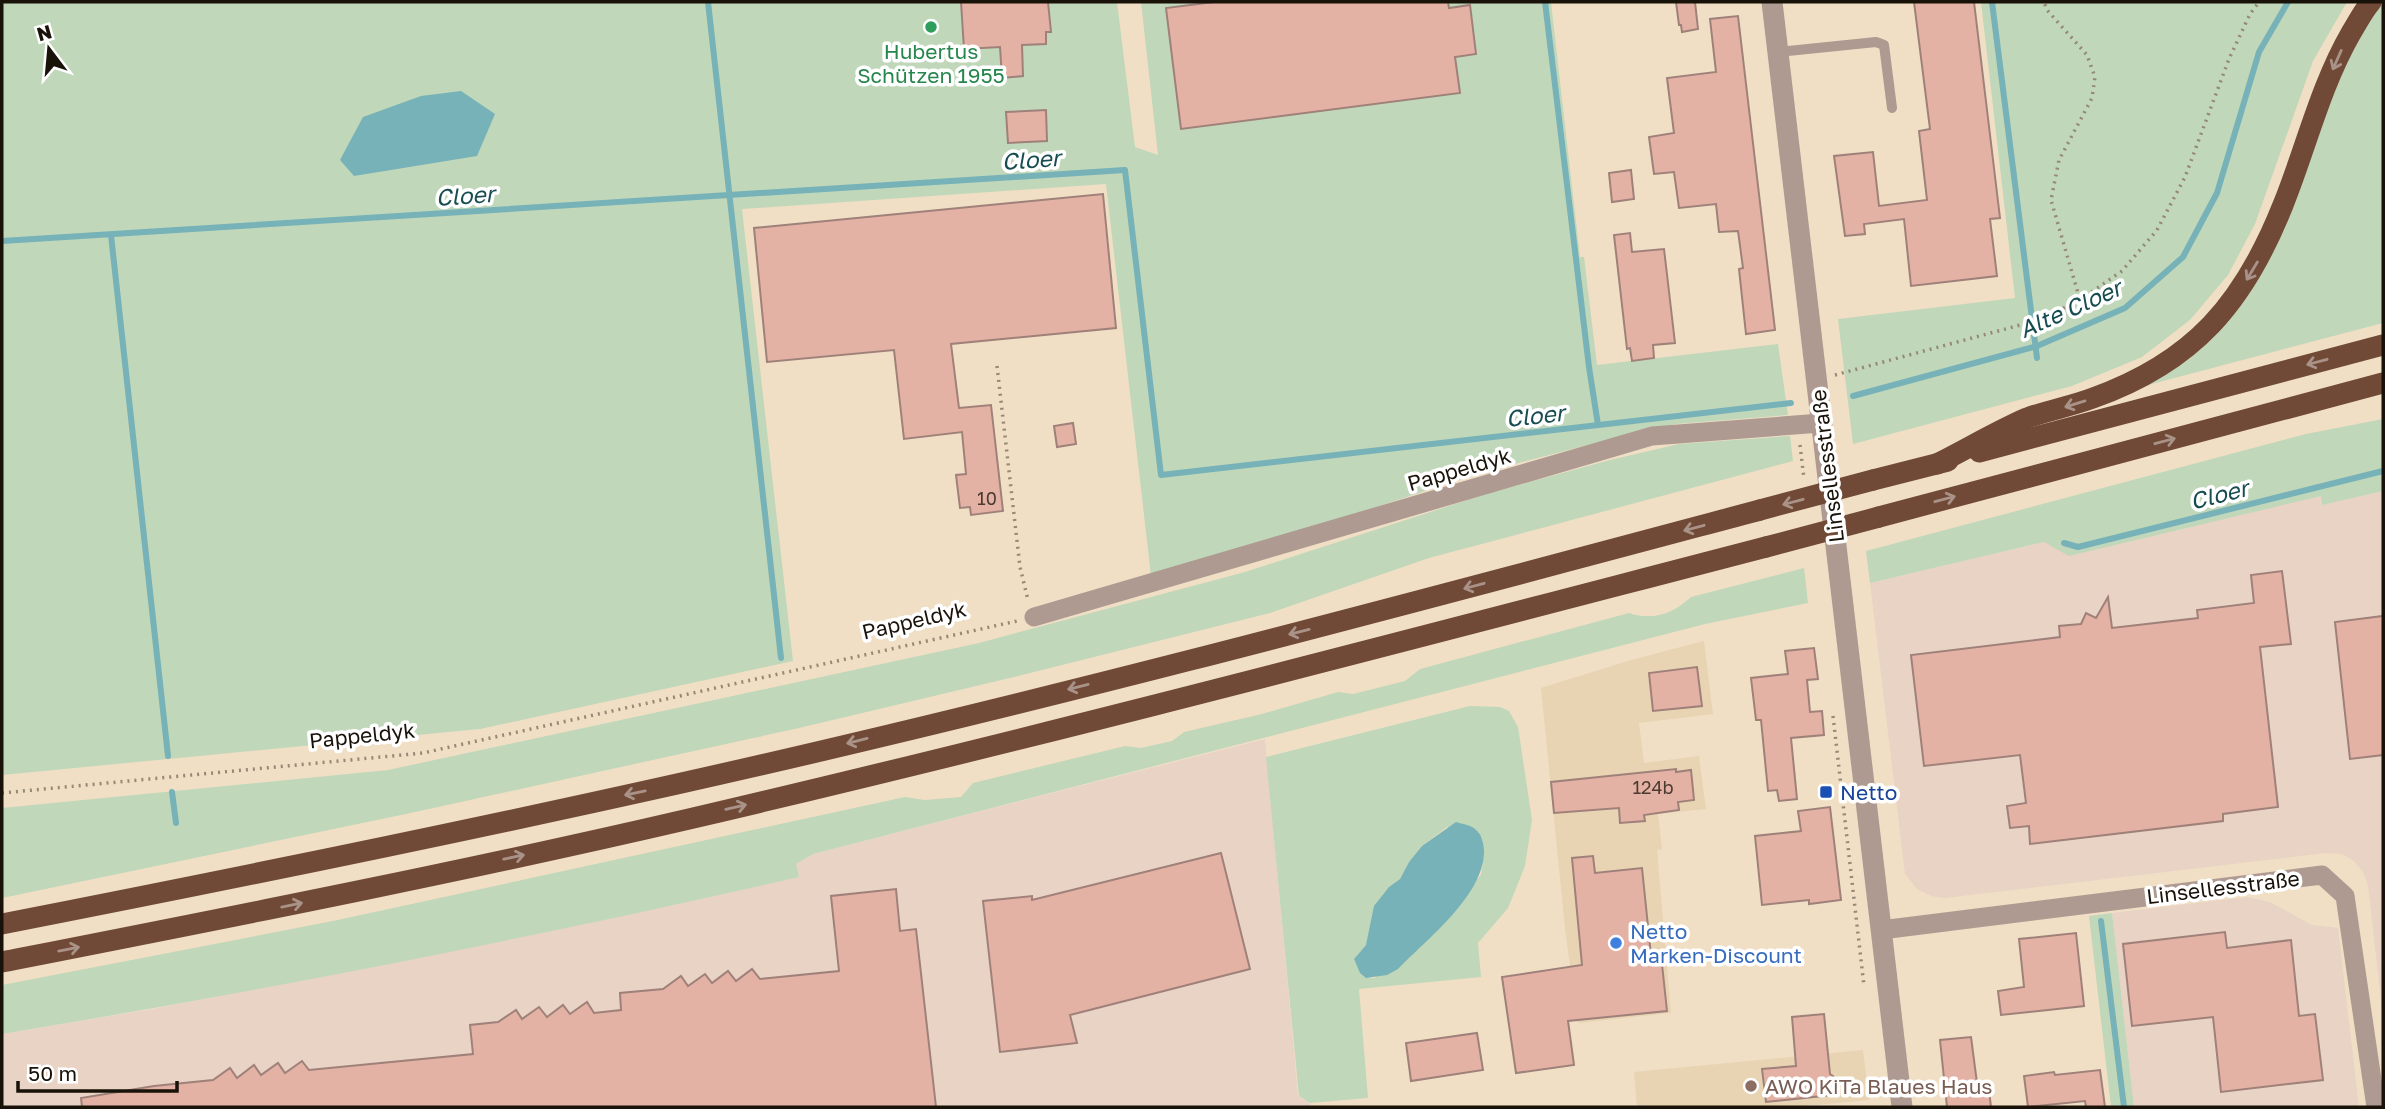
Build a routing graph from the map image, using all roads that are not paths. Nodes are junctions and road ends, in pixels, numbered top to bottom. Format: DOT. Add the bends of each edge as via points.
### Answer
graph roads {
  1 [pos="1772,2"];
  2 [pos="2371,2"];
  3 [pos="1778,52"];
  4 [pos="1892,108"];
  5 [pos="2383,345"];
  6 [pos="2383,383"];
  7 [pos="1821,423"];
  8 [pos="1937,464"];
  9 [pos="1034,617"];
  10 [pos="2,924"];
  11 [pos="1881,930"];
  12 [pos="2,962"];
  13 [pos="1902,1107"];
  14 [pos="2376,1107"];
  1 -- 3 [label="street, Linsellesstraße"];
  2 -- 8 [label="highway, one-way" via="2340,53 2263,253 2216,320 2154,371 2094,398 2027,419"];
  3 -- 4 [label="lane" via="1876,42 1884,45"];
  3 -- 7 [label="street, Linsellesstraße"];
  5 -- 8 [label="highway, one-way"];
  12 -- 6 [label="highway, one-way, bridge" via="686,820 1065,728"];
  7 -- 9 [label="street, Pappeldyk" via="1652,436"];
  7 -- 11 [label="street, Linsellesstraße"];
  8 -- 10 [label="highway, one-way, bridge" via="1338,622 680,783 289,868"];
  11 -- 13 [label="street, Linsellesstraße"];
  11 -- 14 [label="street, Linsellesstraße" via="2322,875 2345,896"];
}
